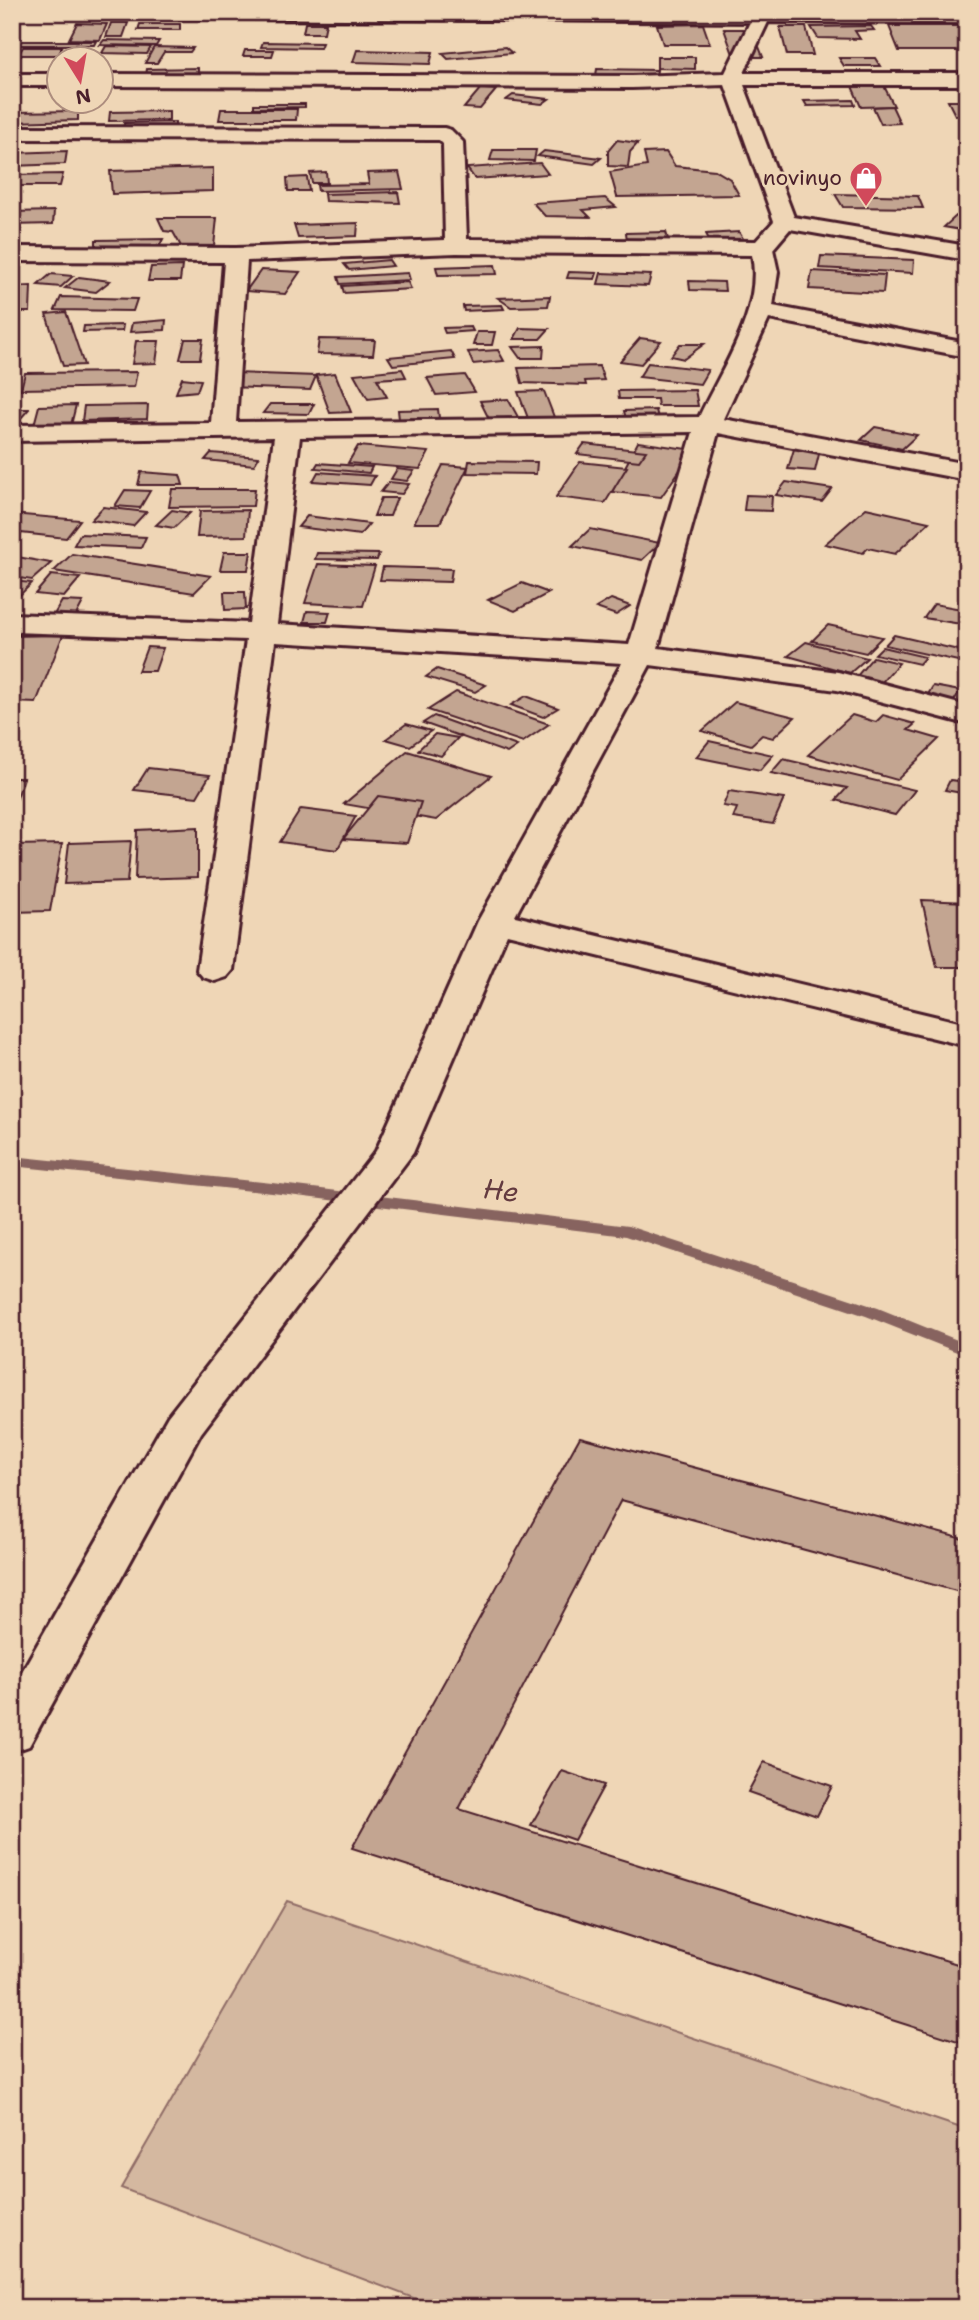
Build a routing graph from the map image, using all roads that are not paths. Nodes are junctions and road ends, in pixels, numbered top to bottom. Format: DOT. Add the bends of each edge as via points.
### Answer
graph roads {
  1 [pos="94,12"];
  2 [pos="759,16"];
  3 [pos="967,18"];
  4 [pos="732,79"];
  5 [pos="967,79"];
  6 [pos="12,80"];
  7 [pos="46,80"];
  8 [pos="116,80"];
  9 [pos="12,133"];
  10 [pos="785,222"];
  11 [pos="456,246"];
  12 [pos="762,248"];
  13 [pos="967,253"];
  14 [pos="12,254"];
  15 [pos="236,255"];
  16 [pos="761,311"];
  17 [pos="967,350"];
  18 [pos="708,424"];
  19 [pos="288,430"];
  20 [pos="223,431"];
  21 [pos="12,433"];
  22 [pos="967,472"];
  23 [pos="13,626"];
  24 [pos="262,632"];
  25 [pos="641,655"];
  26 [pos="967,715"];
  27 [pos="495,921"];
  28 [pos="215,970"];
  29 [pos="967,1035"];
  30 [pos="15,1723"];
  1 -- 2 [label="street"];
  2 -- 3 [label="street"];
  2 -- 4 [label="street"];
  4 -- 5 [label="street"];
  4 -- 8 [label="street"];
  4 -- 10 [label="street"];
  6 -- 7 [label="street"];
  9 -- 11 [label="street" via="444,134 453,142"];
  10 -- 12 [label="street"];
  10 -- 13 [label="street"];
  11 -- 12 [label="street"];
  11 -- 15 [label="street"];
  12 -- 16 [label="street" via="767,272"];
  14 -- 15 [label="street"];
  15 -- 20 [label="street"];
  16 -- 17 [label="street"];
  16 -- 18 [label="street"];
  18 -- 19 [label="street"];
  18 -- 22 [label="street"];
  18 -- 25 [label="street"];
  19 -- 20 [label="street"];
  19 -- 24 [label="street"];
  20 -- 21 [label="street"];
  23 -- 24 [label="street"];
  24 -- 25 [label="street"];
  24 -- 28 [label="street"];
  25 -- 26 [label="street" via="838,681"];
  25 -- 27 [label="street"];
  27 -- 29 [label="street"];
  27 -- 30 [label="street" via="394,1153 183,1426"];
}
